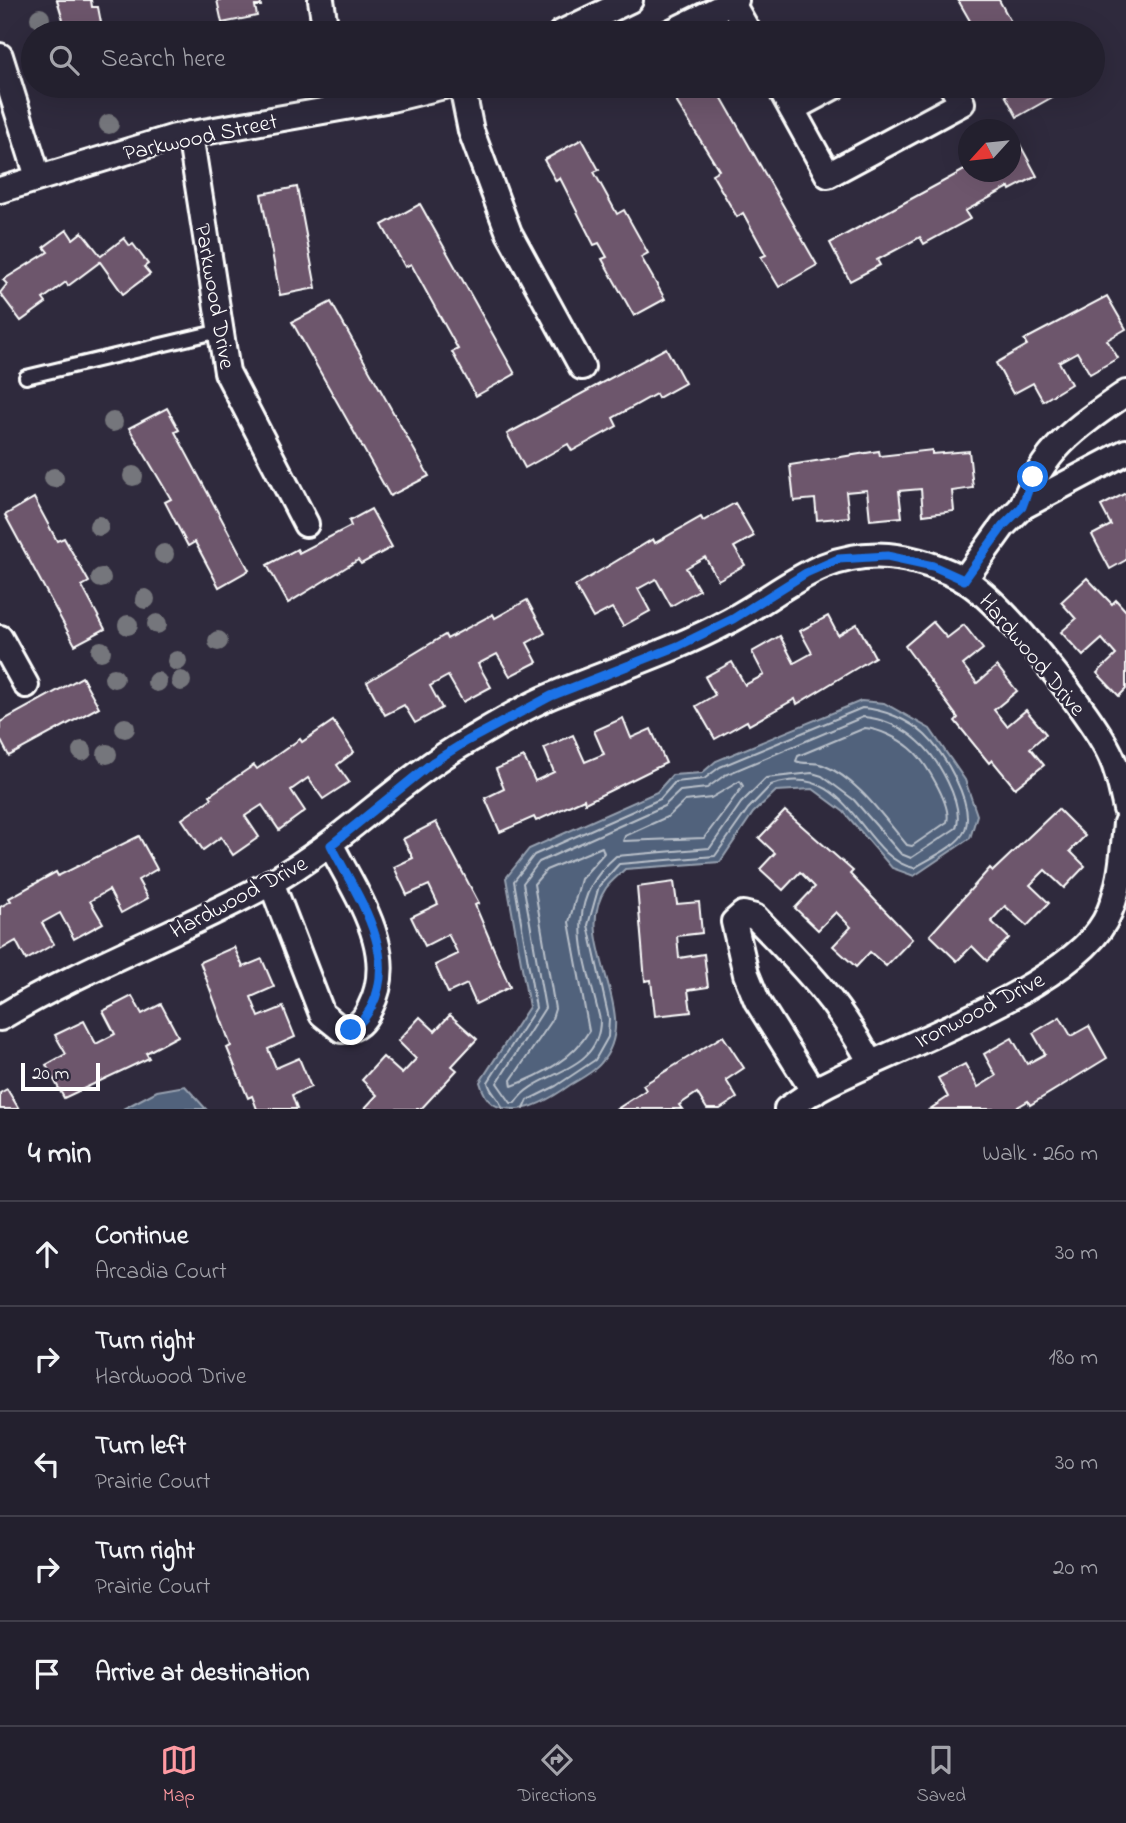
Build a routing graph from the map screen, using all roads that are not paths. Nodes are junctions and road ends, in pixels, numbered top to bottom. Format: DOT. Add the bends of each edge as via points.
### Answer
graph roads {
  1 [pos="321,0"];
  2 [pos="630,0"];
  3 [pos="733,1"];
  4 [pos="324,21"];
  5 [pos="586,21"];
  6 [pos="693,21"];
  7 [pos="743,21"];
  8 [pos="0,55"];
  9 [pos="331,98"];
  10 [pos="464,98"];
  11 [pos="786,98"];
  12 [pos="813,98"];
  13 [pos="959,98"];
  14 [pos="792,109"];
  15 [pos="190,134"];
  16 [pos="37,177"];
  17 [pos="0,190"];
  18 [pos="220,331"];
  19 [pos="582,366"];
  20 [pos="26,377"];
  21 [pos="1126,393"];
  22 [pos="1126,452"];
  23 [pos="1022,507"];
  24 [pos="306,524"];
  25 [pos="964,580"];
  26 [pos="0,638"];
  27 [pos="26,685"];
  28 [pos="1122,777"];
  29 [pos="1126,809"];
  30 [pos="1126,823"];
  31 [pos="331,845"];
  32 [pos="1124,856"];
  33 [pos="271,882"];
  34 [pos="0,1018"];
  35 [pos="871,1063"];
  36 [pos="814,1092"];
  37 [pos="787,1109"];
  1 -- 4 [label="street"];
  2 -- 5 [label="street"];
  3 -- 6 [label="street"];
  3 -- 7 [label="street"];
  8 -- 16 [label="street"];
  9 -- 15 [label="street, Parkwood Street"];
  10 -- 19 [label="street" via="471,131 509,233"];
  11 -- 14 [label="street"];
  12 -- 14 [label="street"];
  13 -- 14 [label="street" via="962,103 828,175"];
  15 -- 16 [label="street, Parkwood Street"];
  15 -- 18 [label="street, Parkwood Drive"];
  16 -- 17 [label="street, Parkwood Street"];
  18 -- 20 [label="lane"];
  18 -- 24 [label="street, Parkwood Drive" via="227,372"];
  21 -- 23 [label="street" via="1054,449 1033,477"];
  22 -- 23 [label="street"];
  23 -- 25 [label="street"];
  25 -- 28 [label="street, Hardwood Drive" via="1008,619 1076,702"];
  25 -- 31 [label="street, Hardwood Drive" via="933,566 887,556 838,559 678,646 551,696 467,741 433,762"];
  26 -- 27 [label="street"];
  28 -- 29 [label="street, Hardwood Drive"];
  30 -- 32 [label="street, Ironwood Drive"];
  31 -- 33 [label="street, Hardwood Drive"];
  31 -- 33 [label="street" via="380,951 375,1000 357,1026 342,1030 322,1014"];
  32 -- 35 [label="street, Ironwood Drive" via="1105,920 1083,951 1011,997"];
  33 -- 34 [label="street, Hardwood Drive"];
  35 -- 36 [label="street, Ironwood Drive"];
  35 -- 36 [label="street" via="851,1025 819,982 755,917 743,914 734,922 746,974 757,1001"];
  36 -- 37 [label="street, Ironwood Drive"];
}
